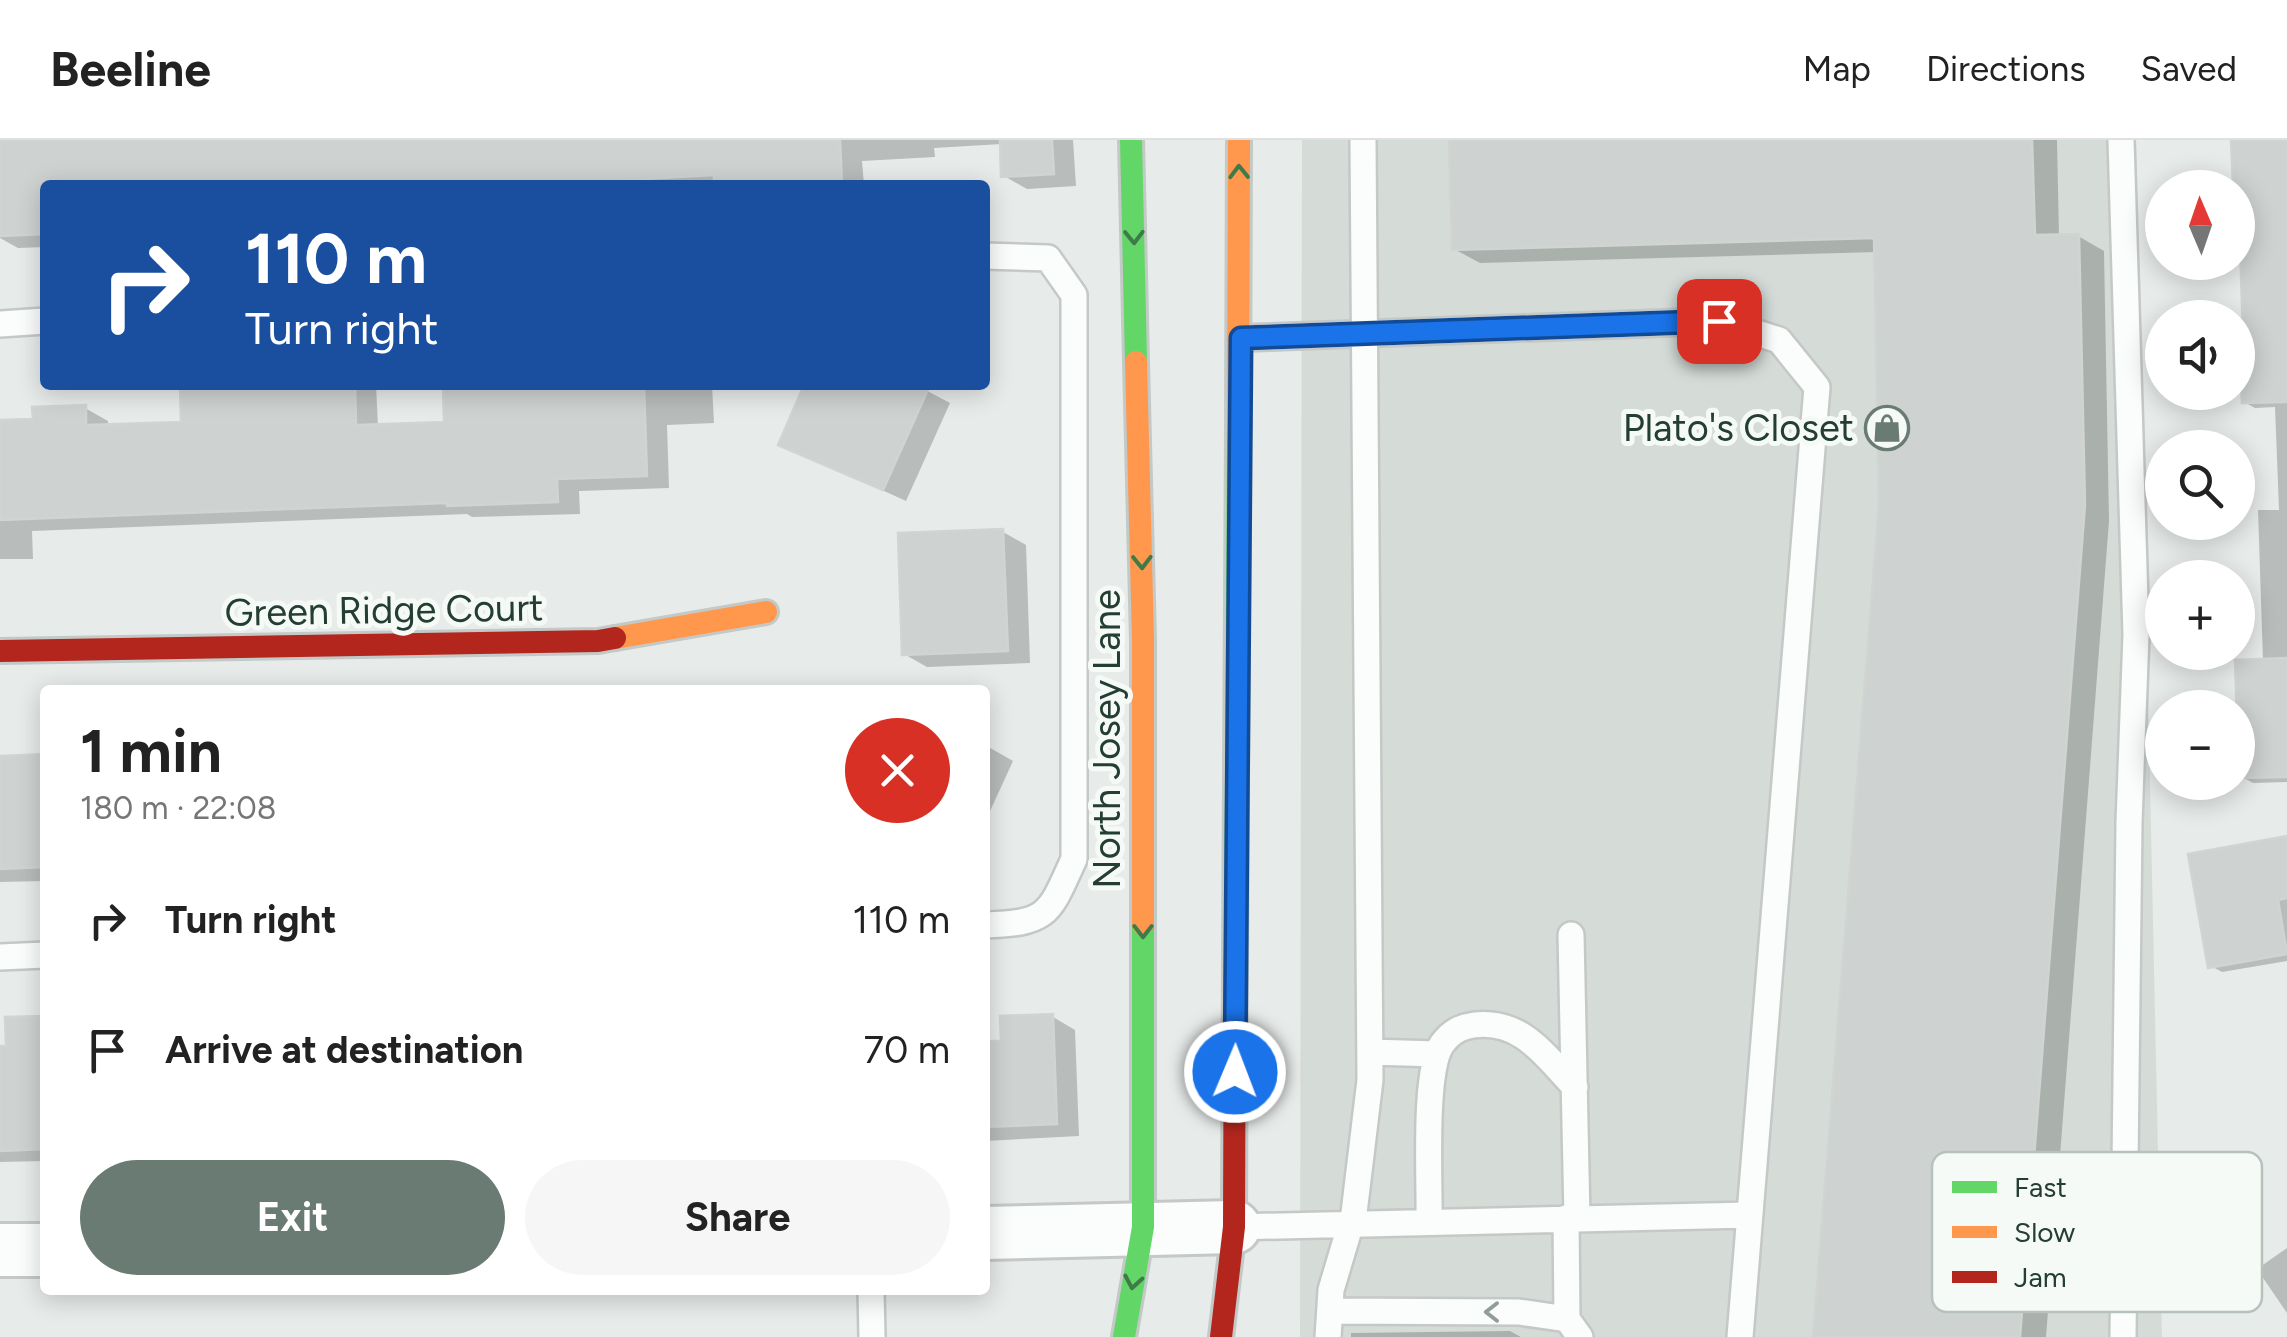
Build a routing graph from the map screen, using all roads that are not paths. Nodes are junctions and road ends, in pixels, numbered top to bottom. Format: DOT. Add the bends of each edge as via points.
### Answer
graph roads {
  1 [pos="1131,140"];
  2 [pos="1239,140"];
  3 [pos="1362,140"];
  4 [pos="2121,140"];
  5 [pos="990,256"];
  6 [pos="40,321"];
  7 [pos="0,324"];
  8 [pos="1362,334"];
  9 [pos="1241,338"];
  10 [pos="766,612"];
  11 [pos="0,651"];
  12 [pos="990,925"];
  13 [pos="1571,935"];
  14 [pos="40,955"];
  15 [pos="0,957"];
  16 [pos="1370,1052"];
  17 [pos="1436,1054"];
  18 [pos="1574,1087"];
  19 [pos="2125,1152"];
  20 [pos="1749,1215"];
  21 [pos="1572,1218"];
  22 [pos="1429,1221"];
  23 [pos="1352,1223"];
  24 [pos="1143,1227"];
  25 [pos="1234,1227"];
  26 [pos="990,1232"];
  27 [pos="0,1250"];
  28 [pos="40,1250"];
  29 [pos="871,1295"];
  30 [pos="1330,1311"];
  31 [pos="2122,1312"];
  32 [pos="1574,1328"];
  33 [pos="872,1337"];
  34 [pos="1124,1337"];
  35 [pos="1221,1337"];
  36 [pos="1328,1337"];
  37 [pos="1740,1337"];
  38 [pos="2122,1337"];
  1 -- 24 [label="main road, North Josey Lane, one-way" via="1144,640"];
  9 -- 2 [label="main road, one-way"];
  3 -- 8 [label="lane"];
  4 -- 19 [label="lane" via="2136,635"];
  5 -- 12 [label="lane" via="1048,258 1074,295 1074,859 1052,908 1024,924"];
  6 -- 7 [label="lane"];
  8 -- 9 [label="lane"];
  8 -- 16 [label="lane"];
  8 -- 20 [label="lane" via="1719,321 1780,340 1817,388"];
  9 -- 25 [label="main road"];
  10 -- 11 [label="main road, Green Ridge Court" via="598,641"];
  13 -- 18 [label="lane"];
  14 -- 15 [label="lane"];
  16 -- 17 [label="lane"];
  16 -- 23 [label="lane"];
  17 -- 18 [label="lane" via="1459,1028 1498,1025 1529,1039"];
  17 -- 22 [label="lane"];
  18 -- 21 [label="lane"];
  20 -- 21 [label="lane"];
  20 -- 37 [label="lane"];
  21 -- 22 [label="lane"];
  21 -- 32 [label="lane"];
  22 -- 23 [label="lane"];
  23 -- 25 [label="lane"];
  23 -- 30 [label="lane"];
  24 -- 25 [label="street"];
  24 -- 26 [label="street"];
  24 -- 34 [label="main road, North Josey Lane, one-way"];
  25 -- 35 [label="main road"];
  27 -- 28 [label="street"];
  29 -- 33 [label="lane"];
  32 -- 30 [label="lane, one-way" via="1518,1312"];
  30 -- 36 [label="lane"];
  31 -- 38 [label="lane"];
}
